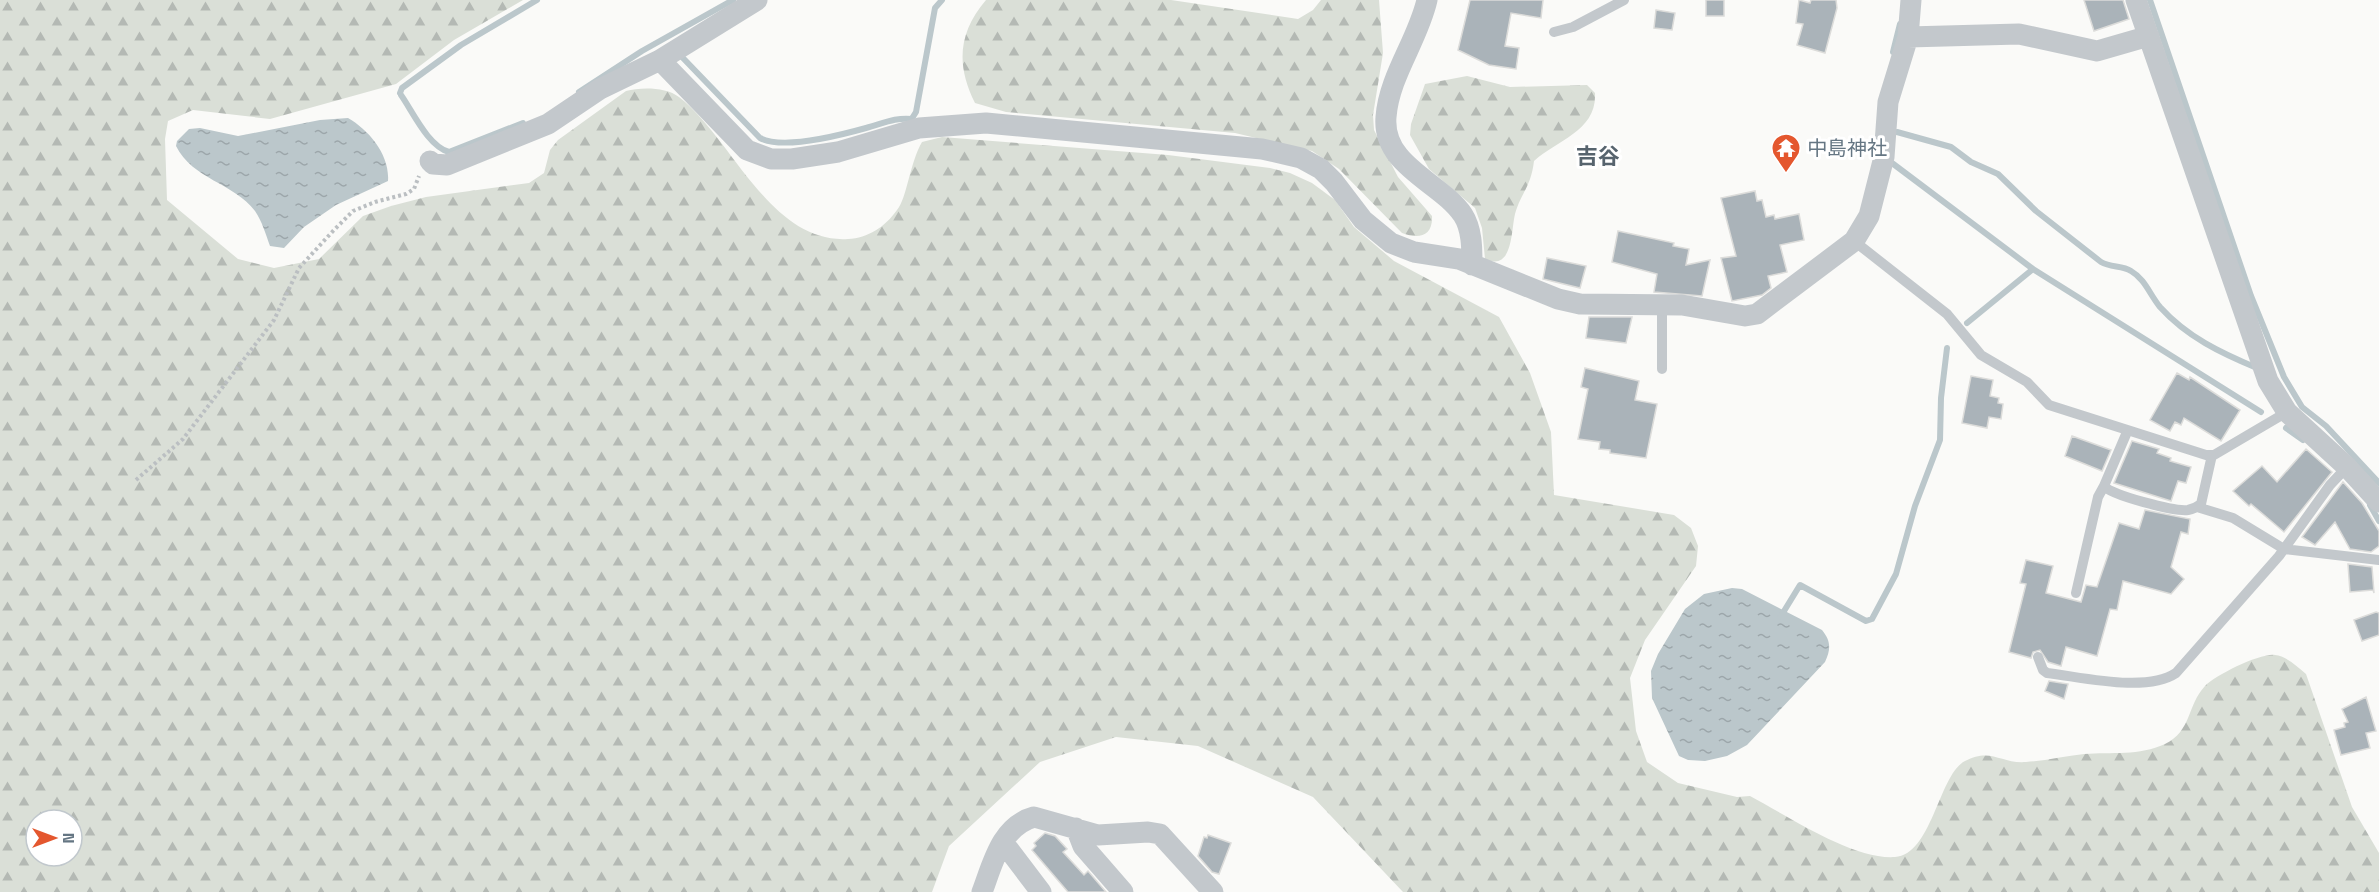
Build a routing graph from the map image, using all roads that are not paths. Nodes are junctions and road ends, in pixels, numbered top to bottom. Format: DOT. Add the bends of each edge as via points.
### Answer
graph roads {
  1 [pos="757,0"];
  2 [pos="1427,0"];
  3 [pos="1624,0"];
  4 [pos="1911,0"];
  5 [pos="2136,0"];
  6 [pos="1554,32"];
  7 [pos="2149,36"];
  8 [pos="1908,37"];
  9 [pos="660,60"];
  10 [pos="431,162"];
  11 [pos="1854,241"];
  12 [pos="1472,264"];
  13 [pos="1662,305"];
  14 [pos="1662,369"];
  15 [pos="2287,412"];
  16 [pos="2127,432"];
  17 [pos="2212,455"];
  18 [pos="2348,467"];
  19 [pos="2104,486"];
  20 [pos="2379,502"];
  21 [pos="2198,507"];
  22 [pos="2284,549"];
  23 [pos="2379,560"];
  24 [pos="2076,593"];
  25 [pos="2038,657"];
  26 [pos="1076,828"];
  27 [pos="1002,842"];
  28 [pos="982,892"];
  29 [pos="1041,892"];
  30 [pos="1123,892"];
  31 [pos="1213,892"];
  1 -- 9 [label="street"];
  2 -- 12 [label="street" via="1389,101 1387,127 1394,150 1408,168 1452,202 1464,217 1470,232"];
  3 -- 6 [label="lane" via="1574,27"];
  4 -- 8 [label="street"];
  5 -- 7 [label="street"];
  7 -- 8 [label="street" via="2097,51 2019,34"];
  7 -- 15 [label="street" via="2268,381"];
  8 -- 11 [label="street" via="1888,102 1882,171 1869,216"];
  9 -- 10 [label="street" via="600,89 548,124 447,165"];
  9 -- 12 [label="street" via="747,150 771,159 838,152 919,128 986,123 1262,149 1301,158 1321,169 1363,220 1391,243"];
  11 -- 13 [label="street" via="1757,314 1745,316"];
  11 -- 16 [label="lane" via="1947,314 1981,355 2027,382 2049,405"];
  12 -- 13 [label="street" via="1569,302"];
  13 -- 14 [label="lane"];
  15 -- 17 [label="lane"];
  15 -- 18 [label="street"];
  16 -- 17 [label="lane"];
  16 -- 19 [label="lane"];
  17 -- 21 [label="lane"];
  18 -- 20 [label="street"];
  18 -- 22 [label="lane" via="2330,484"];
  19 -- 21 [label="lane" via="2167,507"];
  19 -- 24 [label="lane" via="2098,497"];
  21 -- 22 [label="lane" via="2233,518"];
  22 -- 23 [label="lane"];
  22 -- 25 [label="lane" via="2168,678 2133,683 2047,673"];
  26 -- 27 [label="street" via="1034,817 1013,827"];
  26 -- 30 [label="street" via="1083,846"];
  26 -- 31 [label="street" via="1098,835 1160,834"];
  27 -- 28 [label="street"];
  27 -- 29 [label="street"];
}
